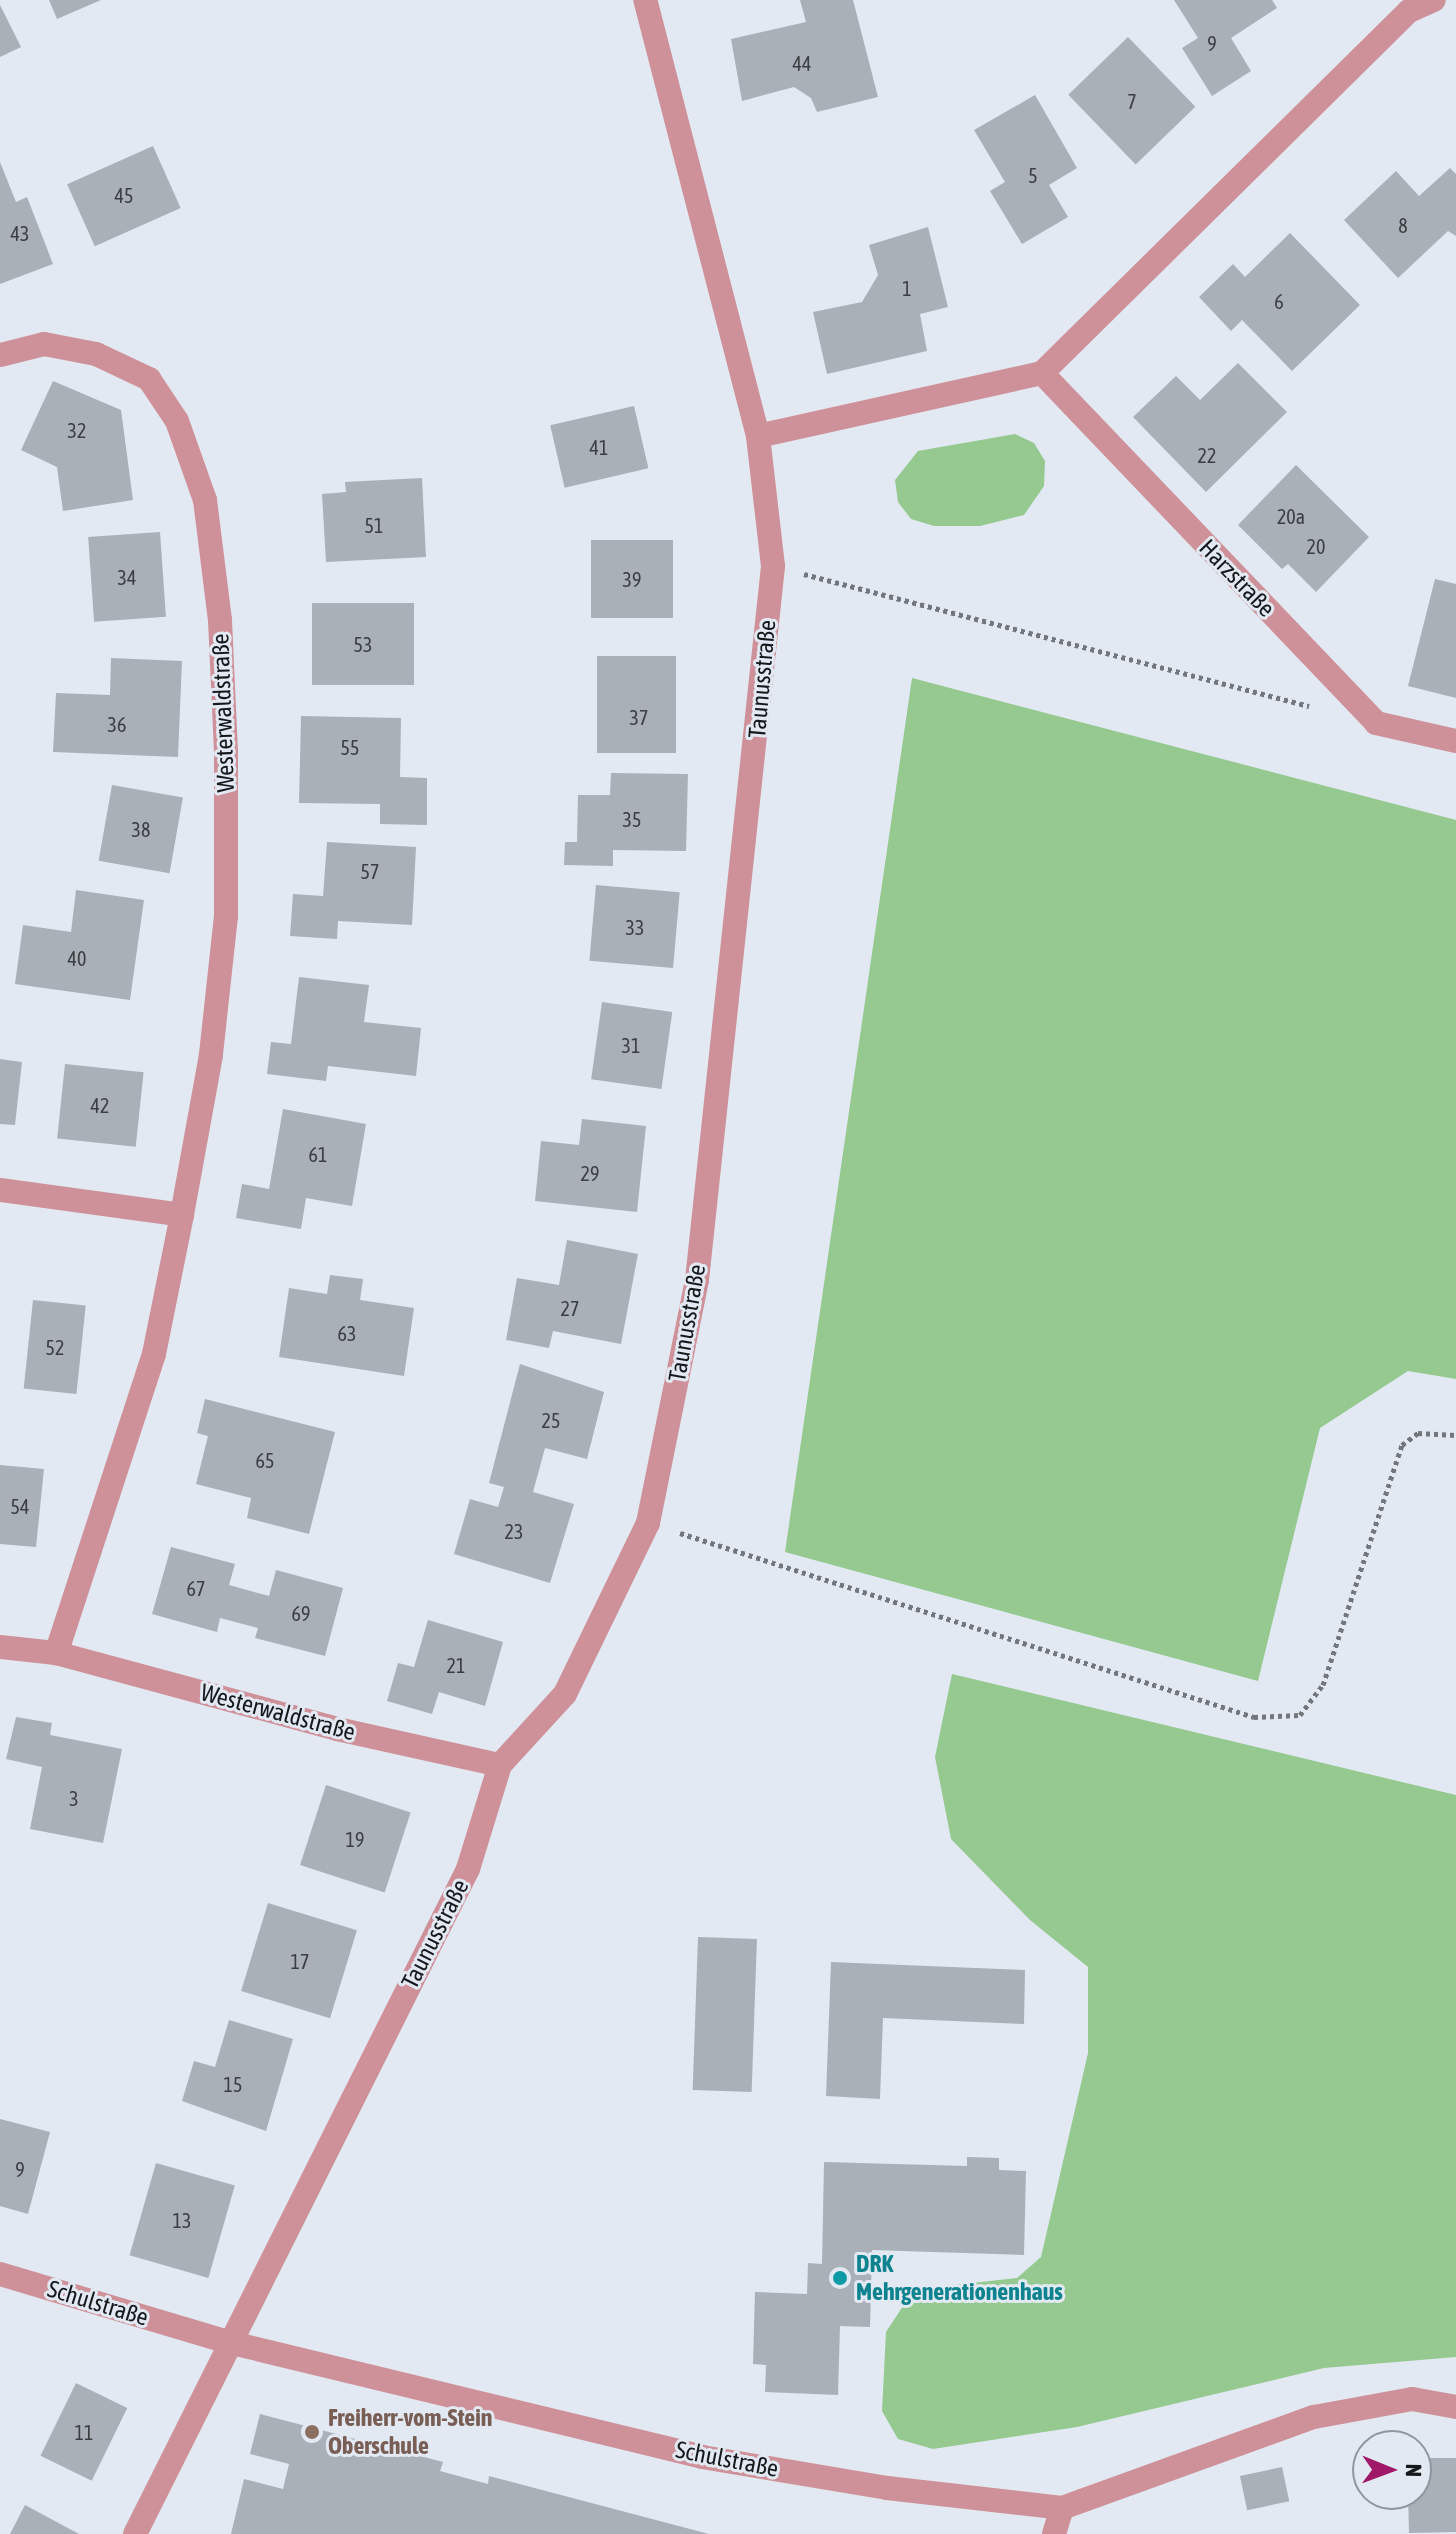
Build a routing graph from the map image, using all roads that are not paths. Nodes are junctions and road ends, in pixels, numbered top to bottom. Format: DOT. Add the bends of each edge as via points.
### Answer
graph roads {
  1 [pos="645,0"];
  2 [pos="1434,0"];
  3 [pos="0,355"];
  4 [pos="1042,373"];
  5 [pos="758,436"];
  6 [pos="1456,741"];
  7 [pos="0,1190"];
  8 [pos="182,1215"];
  9 [pos="0,1647"];
  10 [pos="56,1653"];
  11 [pos="500,1765"];
  12 [pos="0,2274"];
  13 [pos="228,2342"];
  14 [pos="1456,2407"];
  15 [pos="1062,2508"];
  16 [pos="135,2534"];
  17 [pos="1054,2534"];
  1 -- 5 [label="street, Taunusstraße"];
  2 -- 4 [label="street" via="1409,11"];
  3 -- 8 [label="street, Westerwaldstraße" via="44,344 96,354 149,379 177,421 205,500 221,649 226,916 211,1055"];
  4 -- 5 [label="street"];
  4 -- 6 [label="street, Harzstraße" via="1376,723"];
  5 -- 11 [label="street, Taunusstraße" via="773,566 697,1280 648,1523 565,1694"];
  7 -- 8 [label="street"];
  8 -- 10 [label="street, Westerwaldstraße" via="154,1354"];
  9 -- 10 [label="street, Westerwaldstraße"];
  10 -- 11 [label="street, Westerwaldstraße" via="337,1729"];
  11 -- 13 [label="street, Taunusstraße" via="468,1869"];
  12 -- 13 [label="street, Schulstraße"];
  13 -- 15 [label="street, Schulstraße" via="702,2457 887,2488"];
  13 -- 16 [label="street, Taunusstraße"];
  14 -- 15 [label="street, Schulstraße" via="1412,2399 1314,2417"];
  15 -- 17 [label="street"];
}
